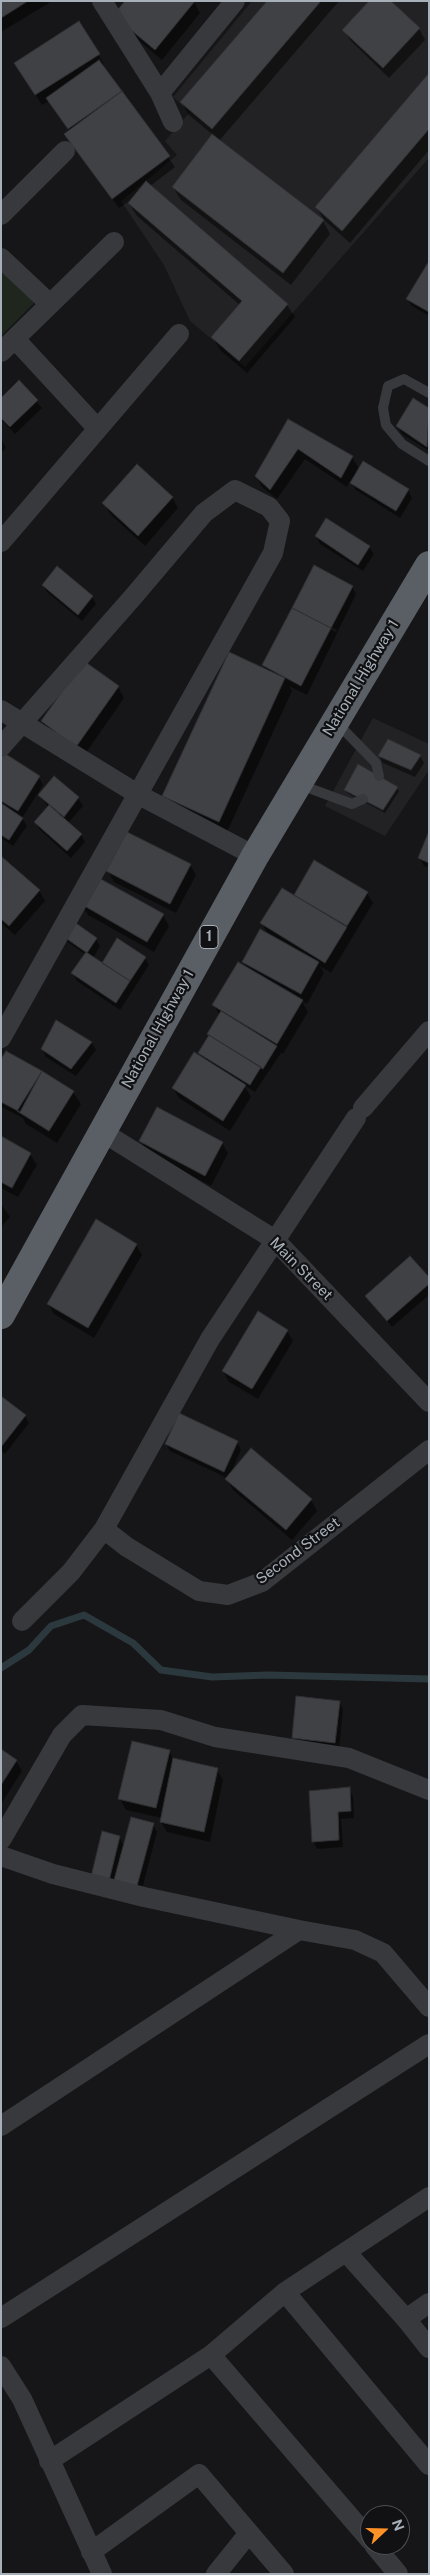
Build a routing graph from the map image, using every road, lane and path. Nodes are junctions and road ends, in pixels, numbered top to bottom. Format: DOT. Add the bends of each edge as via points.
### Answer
graph roads {
  1 [pos="102,1"];
  2 [pos="235,1"];
  3 [pos="160,94"];
  4 [pos="173,122"];
  5 [pos="65,151"];
  6 [pos="1,216"];
  7 [pos="114,242"];
  8 [pos="1,258"];
  9 [pos="50,304"];
  10 [pos="179,334"];
  11 [pos="8,346"];
  12 [pos="429,393"];
  13 [pos="98,429"];
  14 [pos="429,461"];
  15 [pos="2,540"];
  16 [pos="429,565"];
  17 [pos="1,710"];
  18 [pos="335,721"];
  19 [pos="22,723"];
  20 [pos="1,747"];
  21 [pos="379,776"];
  22 [pos="298,784"];
  23 [pos="139,796"];
  24 [pos="363,799"];
  25 [pos="255,856"];
  26 [pos="428,1033"];
  27 [pos="1,1038"];
  28 [pos="101,1131"];
  29 [pos="275,1240"];
  30 [pos="1,1316"];
  31 [pos="429,1402"];
  32 [pos="429,1450"];
  33 [pos="104,1529"];
  34 [pos="22,1621"];
  35 [pos="429,1790"];
  36 [pos="1,1840"];
  37 [pos="1,1856"];
  38 [pos="299,1930"];
  39 [pos="429,2008"];
  40 [pos="429,2044"];
  41 [pos="1,2126"];
  42 [pos="429,2197"];
  43 [pos="346,2252"];
  44 [pos="285,2292"];
  45 [pos="429,2303"];
  46 [pos="1,2318"];
  47 [pos="406,2319"];
  48 [pos="429,2348"];
  49 [pos="211,2355"];
  50 [pos="1,2366"];
  51 [pos="49,2461"];
  52 [pos="429,2464"];
  53 [pos="360,2528"];
  54 [pos="249,2533"];
  55 [pos="91,2552"];
  56 [pos="382,2555"];
  57 [pos="102,2574"];
  58 [pos="216,2574"];
  59 [pos="284,2574"];
  60 [pos="398,2574"];
  1 -- 3 [label="street"];
  2 -- 3 [label="street"];
  3 -- 4 [label="street"];
  5 -- 6 [label="street"];
  7 -- 9 [label="street"];
  8 -- 9 [label="street"];
  9 -- 11 [label="street"];
  10 -- 13 [label="street"];
  11 -- 13 [label="street"];
  12 -- 14 [label="lane" via="404,379 388,386 383,408 386,425 391,432 402,444"];
  13 -- 15 [label="street"];
  16 -- 18 [label="highway, National Highway 1 / 1"];
  17 -- 19 [label="street"];
  18 -- 21 [label="lane" via="376,762"];
  18 -- 22 [label="highway, National Highway 1 / 1"];
  19 -- 20 [label="street"];
  19 -- 23 [label="street"];
  19 -- 23 [label="street" via="204,513 235,490 269,507 280,521 274,552"];
  22 -- 24 [label="lane" via="352,804"];
  22 -- 25 [label="highway, National Highway 1 / 1"];
  23 -- 25 [label="street"];
  23 -- 27 [label="street"];
  25 -- 28 [label="highway, National Highway 1 / 1"];
  26 -- 29 [label="street" via="360,1113"];
  28 -- 29 [label="street, Main Street"];
  28 -- 30 [label="highway, National Highway 1 / 1"];
  29 -- 31 [label="street, Main Street"];
  29 -- 33 [label="street" via="210,1339"];
  32 -- 33 [label="street, Second Street" via="262,1582 228,1595 199,1591 127,1547"];
  33 -- 34 [label="street" via="71,1572"];
  35 -- 36 [label="street" via="349,1758 215,1736 161,1720 82,1714 62,1735"];
  37 -- 38 [label="street" via="53,1874 144,1897"];
  38 -- 39 [label="street" via="355,1940 383,1953"];
  38 -- 41 [label="street"];
  40 -- 46 [label="street"];
  42 -- 43 [label="street"];
  43 -- 44 [label="street"];
  43 -- 47 [label="street"];
  44 -- 49 [label="street"];
  44 -- 52 [label="street"];
  45 -- 47 [label="street"];
  47 -- 48 [label="street"];
  49 -- 51 [label="street"];
  49 -- 53 [label="street"];
  50 -- 51 [label="street" via="22,2399"];
  51 -- 55 [label="street"];
  54 -- 55 [label="street" via="198,2474"];
  54 -- 58 [label="street"];
  54 -- 59 [label="street"];
  55 -- 57 [label="street"];
  56 -- 60 [label="street"];
}
